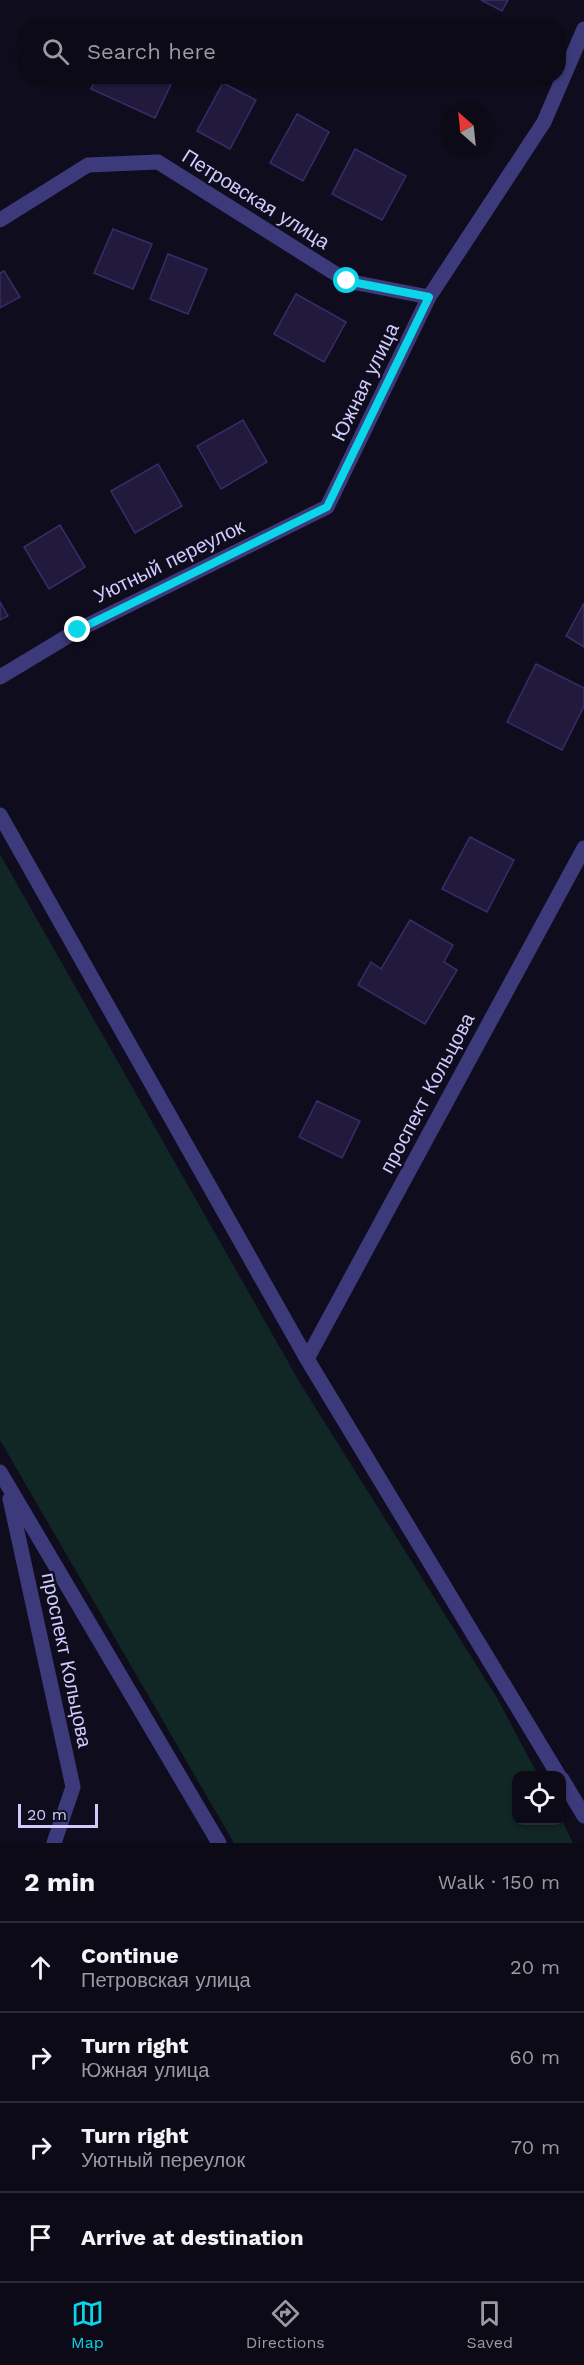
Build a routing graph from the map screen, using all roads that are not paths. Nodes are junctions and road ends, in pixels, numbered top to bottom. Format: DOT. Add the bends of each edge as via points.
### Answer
graph roads {
  1 [pos="584,28"];
  2 [pos="566,70"];
  3 [pos="560,84"];
  4 [pos="0,220"];
  5 [pos="429,297"];
  6 [pos="327,507"];
  7 [pos="0,677"];
  8 [pos="0,815"];
  9 [pos="584,848"];
  10 [pos="307,1359"];
  11 [pos="4,1478"];
  12 [pos="556,1771"];
  13 [pos="566,1787"];
  14 [pos="584,1816"];
  15 [pos="54,1843"];
  16 [pos="219,1843"];
  1 -- 2 [label="street, Южная улица"];
  3 -- 5 [label="street, Южная улица" via="544,122"];
  4 -- 5 [label="street, Петровская улица" via="88,165 158,162 347,281"];
  5 -- 6 [label="street, Южная улица"];
  6 -- 7 [label="street, Уютный переулок" via="78,630"];
  8 -- 10 [label="street"];
  9 -- 10 [label="street, проспект Кольцова"];
  10 -- 12 [label="street"];
  11 -- 15 [label="street, проспект Кольцова" via="73,1787"];
  11 -- 16 [label="street"];
  13 -- 14 [label="street"];
}
